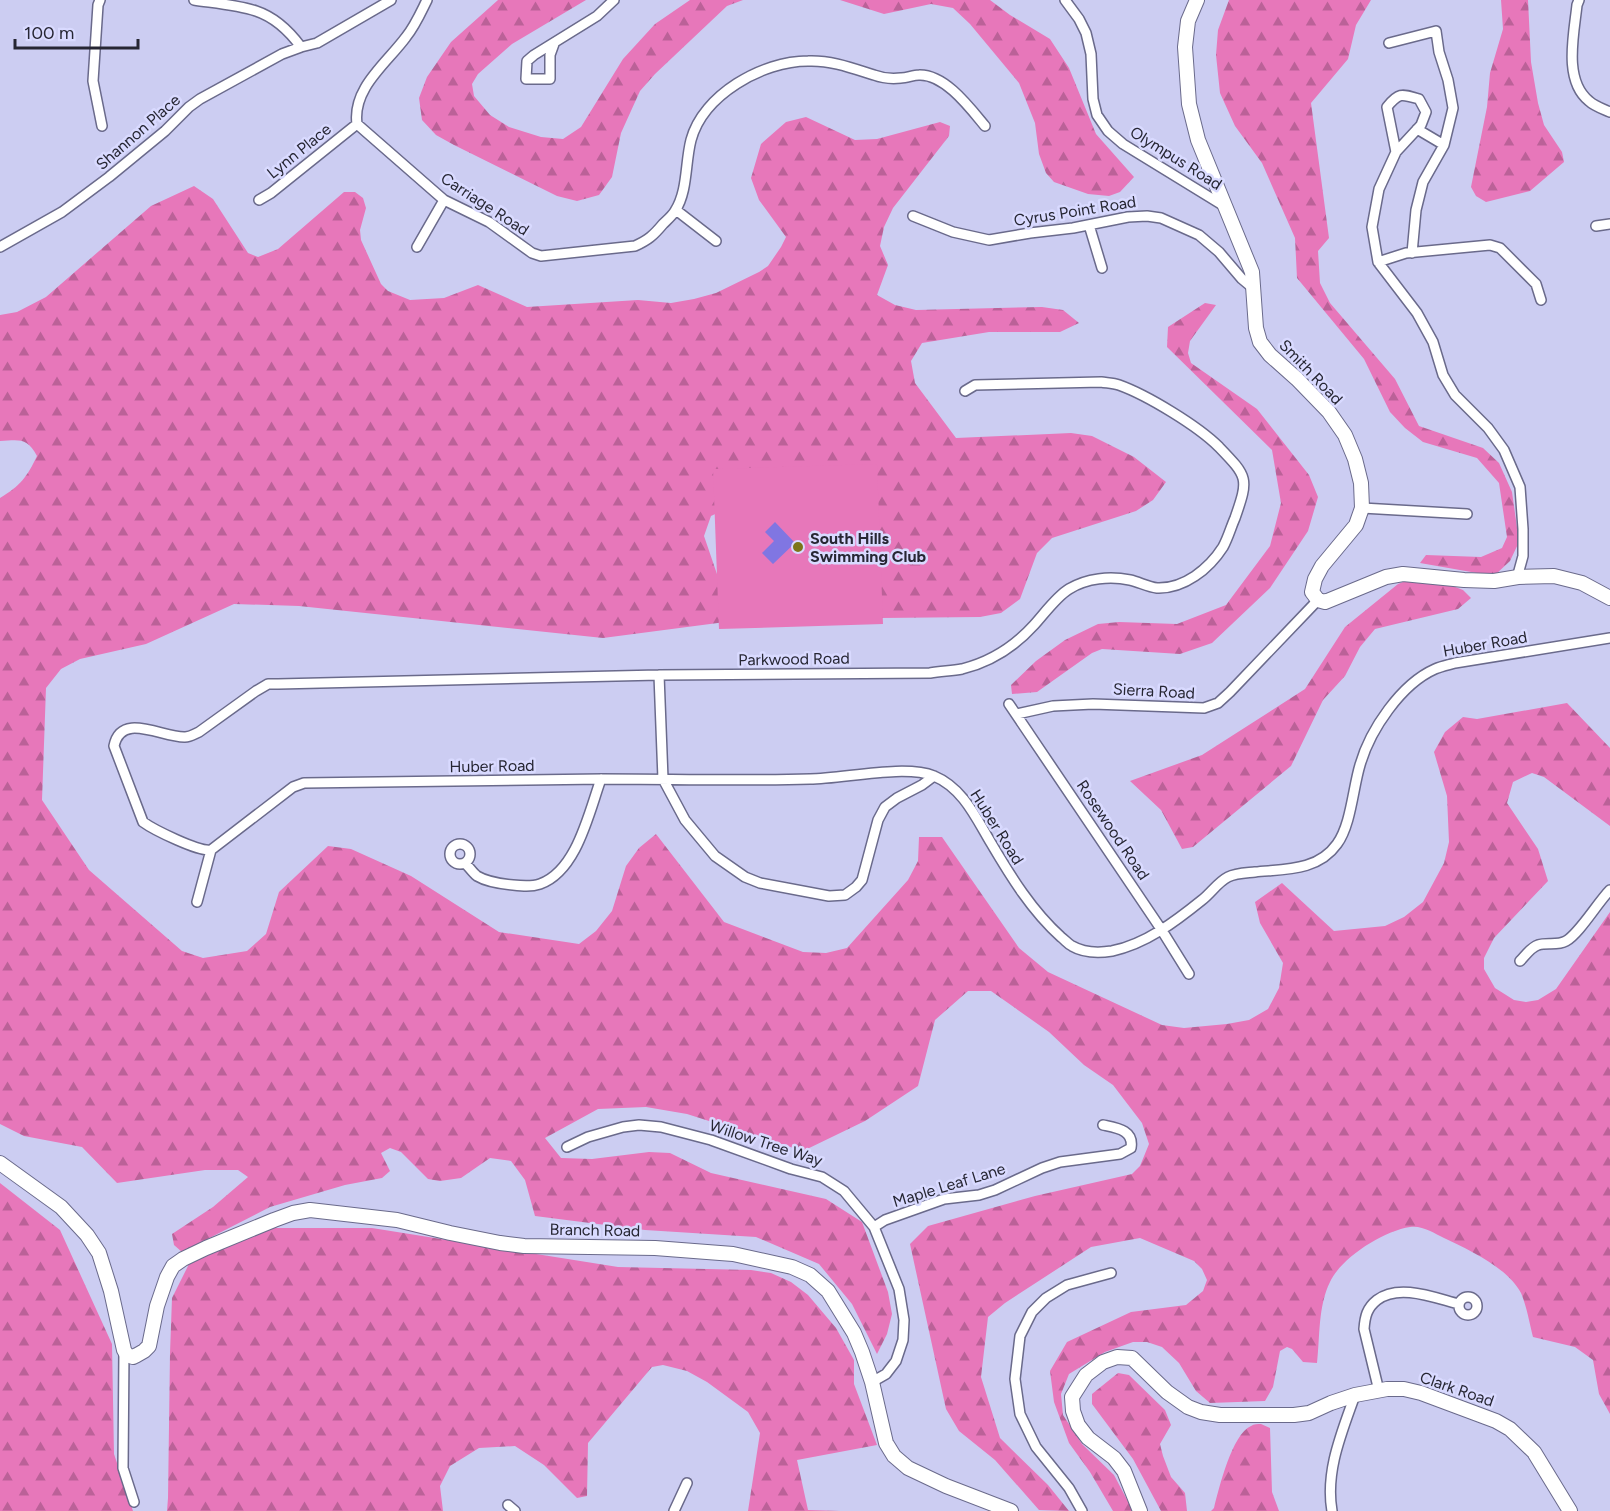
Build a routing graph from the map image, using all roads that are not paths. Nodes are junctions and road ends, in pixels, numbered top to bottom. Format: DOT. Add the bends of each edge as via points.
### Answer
graph roads {
  1 [pos="100,0"];
  2 [pos="194,0"];
  3 [pos="391,0"];
  4 [pos="427,0"];
  5 [pos="614,0"];
  6 [pos="1065,0"];
  7 [pos="1197,0"];
  8 [pos="1579,0"];
  9 [pos="1389,43"];
  10 [pos="554,44"];
  11 [pos="301,47"];
  12 [pos="1610,112"];
  13 [pos="357,124"];
  14 [pos="102,126"];
  15 [pos="986,126"];
  16 [pos="1417,129"];
  17 [pos="1444,145"];
  18 [pos="1396,152"];
  19 [pos="259,200"];
  20 [pos="444,200"];
  21 [pos="1226,207"];
  22 [pos="676,210"];
  23 [pos="913,216"];
  24 [pos="1610,224"];
  25 [pos="1089,225"];
  26 [pos="1596,226"];
  27 [pos="716,241"];
  28 [pos="0,247"];
  29 [pos="417,248"];
  30 [pos="1412,252"];
  31 [pos="1378,262"];
  32 [pos="1102,268"];
  33 [pos="1254,289"];
  34 [pos="1541,300"];
  35 [pos="965,391"];
  36 [pos="1362,508"];
  37 [pos="1467,514"];
  38 [pos="1516,578"];
  39 [pos="1610,598"];
  40 [pos="1318,600"];
  41 [pos="1610,638"];
  42 [pos="660,675"];
  43 [pos="1009,704"];
  44 [pos="1017,714"];
  45 [pos="934,776"];
  46 [pos="601,779"];
  47 [pos="663,779"];
  48 [pos="211,850"];
  49 [pos="465,862"];
  50 [pos="1610,890"];
  51 [pos="197,902"];
  52 [pos="1161,929"];
  53 [pos="1520,961"];
  54 [pos="1189,974"];
  55 [pos="1103,1125"];
  56 [pos="567,1147"];
  57 [pos="0,1163"];
  58 [pos="874,1227"];
  59 [pos="1111,1273"];
  60 [pos="1459,1304"];
  61 [pos="123,1350"];
  62 [pos="872,1382"];
  63 [pos="1379,1391"];
  64 [pos="1355,1395"];
  65 [pos="687,1483"];
  66 [pos="134,1502"];
  67 [pos="674,1511"];
  68 [pos="1011,1511"];
  69 [pos="1082,1511"];
  70 [pos="1140,1511"];
  71 [pos="1332,1511"];
  72 [pos="1570,1511"];
  1 -- 14 [label="street" via="93,81"];
  2 -- 11 [label="street" via="258,11 279,23"];
  3 -- 11 [label="street, Shannon Place" via="317,43"];
  4 -- 13 [label="street" via="408,36 361,93 355,112"];
  5 -- 10 [label="street"];
  6 -- 21 [label="street, Olympus Road" via="1086,33 1093,99 1097,115 1108,131"];
  7 -- 21 [label="street, Smith Road" via="1188,21 1185,47 1189,104 1198,141"];
  8 -- 12 [label="street" via="1572,53 1577,89 1589,102"];
  9 -- 17 [label="street" via="1436,31 1454,108"];
  11 -- 28 [label="street, Shannon Place" via="200,99 165,132 62,212"];
  13 -- 19 [label="street, Lynn Place"];
  13 -- 20 [label="street, Carriage Road"];
  15 -- 22 [label="street" via="937,78 881,77 838,63 808,61 775,66 740,81 703,113 691,140"];
  16 -- 17 [label="street"];
  16 -- 18 [label="street"];
  16 -- 18 [label="street" via="1426,112 1419,99 1404,94 1396,97 1387,107"];
  17 -- 30 [label="street" via="1423,182"];
  18 -- 31 [label="street" via="1379,189 1372,227"];
  20 -- 22 [label="street, Carriage Road" via="489,222 542,256 634,246 649,240"];
  20 -- 29 [label="street"];
  21 -- 33 [label="street, Smith Road" via="1252,272"];
  22 -- 27 [label="street"];
  23 -- 25 [label="street, Cyrus Point Road" via="953,232 990,240"];
  24 -- 26 [label="street"];
  25 -- 32 [label="street"];
  25 -- 33 [label="street, Cyrus Point Road" via="1128,217 1161,218 1199,235"];
  30 -- 31 [label="street"];
  30 -- 34 [label="street" via="1490,245 1500,248 1536,284"];
  31 -- 38 [label="street" via="1417,313 1455,395 1504,450 1520,487 1523,556"];
  33 -- 36 [label="street, Smith Road" via="1260,342 1329,412 1345,435 1361,483"];
  35 -- 42 [label="street, Parkwood Road" via="975,385 1101,382 1140,394 1179,417 1211,438 1243,478 1244,490 1224,546 1193,578 1174,586 1155,588 1130,580 1104,578 1067,590 1009,648 961,669"];
  36 -- 37 [label="street"];
  36 -- 40 [label="street" via="1356,525 1315,579 1312,592"];
  38 -- 39 [label="street" via="1554,576 1582,583"];
  38 -- 40 [label="street" via="1494,581 1403,574 1325,602"];
  40 -- 44 [label="street, Sierra Road" via="1218,703 1204,708 1053,706"];
  41 -- 52 [label="street, Huber Road" via="1431,670 1392,705 1374,732 1361,761 1344,830 1328,854 1312,865 1228,877"];
  42 -- 47 [label="street"];
  42 -- 48 [label="street, Parkwood Road" via="268,684 189,737 136,728 120,732 114,746 143,822 201,850"];
  43 -- 44 [label="street, Rosewood Road"];
  44 -- 52 [label="street, Rosewood Road"];
  45 -- 47 [label="street, Huber Road" via="901,772 812,779"];
  45 -- 47 [label="street" via="885,807 862,880 845,895 829,896 760,883 730,867 715,856 685,820"];
  45 -- 52 [label="street, Huber Road" via="960,794 1012,879 1052,929 1072,946 1092,952 1114,950 1142,941"];
  46 -- 47 [label="street, Huber Road"];
  46 -- 48 [label="street, Huber Road" via="304,783 293,787"];
  46 -- 49 [label="street" via="577,846 560,870 542,883 500,884 477,876"];
  48 -- 51 [label="street"];
  50 -- 53 [label="street" via="1574,935 1557,944 1540,944"];
  52 -- 54 [label="street, Rosewood Road"];
  55 -- 58 [label="street, Maple Leaf Lane" via="1129,1134 1131,1148 1120,1154 1060,1162 995,1190 944,1199"];
  56 -- 58 [label="street, Willow Tree Way" via="588,1137 639,1125 701,1137 822,1177 844,1191"];
  57 -- 61 [label="street" via="61,1207 99,1253"];
  58 -- 62 [label="street, Willow Tree Way" via="899,1289 904,1320 896,1361 886,1374"];
  59 -- 69 [label="street" via="1067,1285 1046,1298 1032,1312 1020,1336 1015,1379 1020,1414 1036,1447"];
  60 -- 63 [label="street" via="1396,1291 1374,1303 1365,1318 1364,1329"];
  61 -- 62 [label="street, Branch Road" via="133,1356 149,1346 160,1297 173,1266 274,1220 310,1210 397,1220 524,1246 688,1250 733,1254 792,1267 810,1275 828,1292 854,1334"];
  61 -- 66 [label="street" via="123,1468"];
  62 -- 68 [label="street, Branch Road" via="886,1443 894,1456 908,1468 946,1486"];
  63 -- 64 [label="street, Clark Road"];
  63 -- 72 [label="street, Clark Road" via="1421,1392 1510,1428 1534,1452"];
  64 -- 70 [label="street, Clark Road" via="1309,1413 1220,1415 1188,1407 1132,1358 1117,1357 1103,1362 1086,1375 1072,1397 1073,1411 1088,1438 1124,1471"];
  64 -- 71 [label="street" via="1338,1440 1329,1485"];
  65 -- 67 [label="street"];
}
